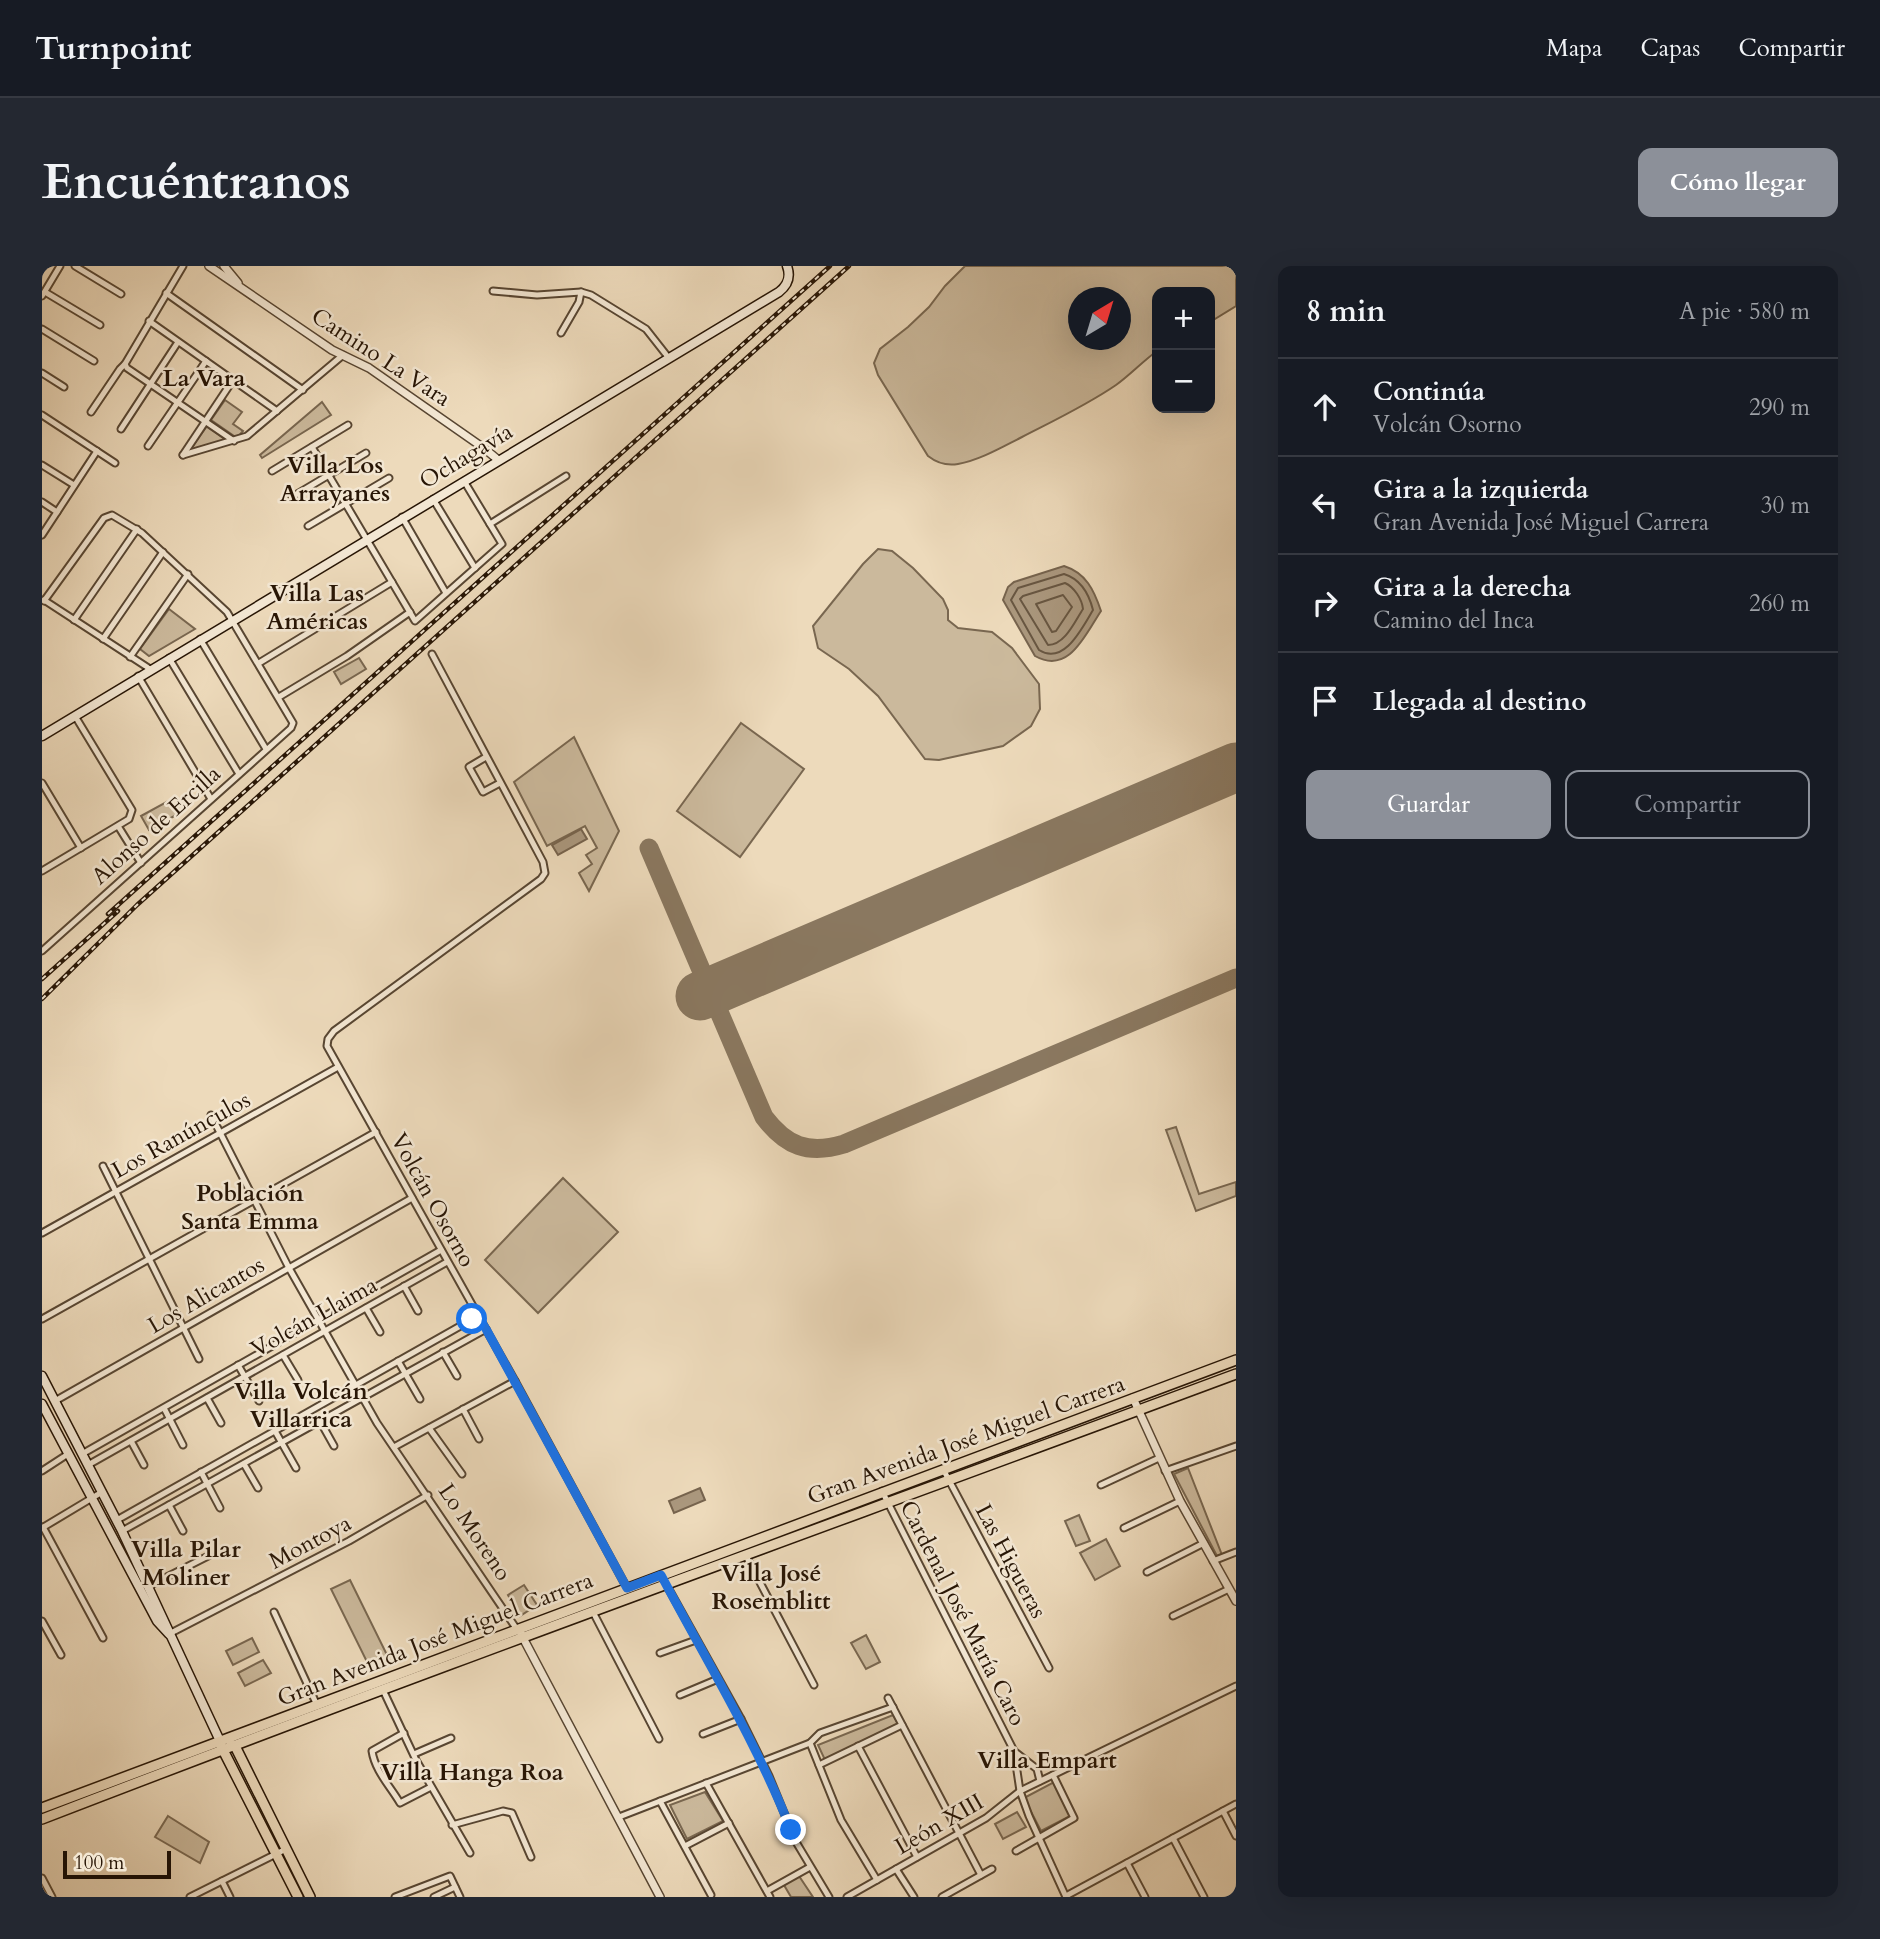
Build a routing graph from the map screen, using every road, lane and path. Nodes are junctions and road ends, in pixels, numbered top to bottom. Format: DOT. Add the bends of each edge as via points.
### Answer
graph roads {
  1 [pos="60,266"];
  2 [pos="75,266"];
  3 [pos="183,266"];
  4 [pos="209,266"];
  5 [pos="224,266"];
  6 [pos="787,266"];
  7 [pos="243,289"];
  8 [pos="493,291"];
  9 [pos="581,292"];
  10 [pos="166,293"];
  11 [pos="43,294"];
  12 [pos="121,294"];
  13 [pos="149,321"];
  14 [pos="100,325"];
  15 [pos="42,329"];
  16 [pos="561,333"];
  17 [pos="178,342"];
  18 [pos="343,355"];
  19 [pos="668,357"];
  20 [pos="94,361"];
  21 [pos="206,361"];
  22 [pos="125,364"];
  23 [pos="42,373"];
  24 [pos="233,380"];
  25 [pos="151,384"];
  26 [pos="64,387"];
  27 [pos="303,390"];
  28 [pos="178,402"];
  29 [pos="277,411"];
  30 [pos="91,412"];
  31 [pos="42,415"];
  32 [pos="205,421"];
  33 [pos="348,425"];
  34 [pos="121,429"];
  35 [pos="234,441"];
  36 [pos="148,446"];
  37 [pos="312,447"];
  38 [pos="97,451"];
  39 [pos="366,453"];
  40 [pos="497,459"];
  41 [pos="115,463"];
  42 [pos="42,465"];
  43 [pos="272,471"];
  44 [pos="329,475"];
  45 [pos="566,476"];
  46 [pos="388,478"];
  47 [pos="463,480"];
  48 [pos="74,485"];
  49 [pos="292,497"];
  50 [pos="433,499"];
  51 [pos="42,502"];
  52 [pos="346,504"];
  53 [pos="57,512"];
  54 [pos="402,517"];
  55 [pos="490,524"];
  56 [pos="308,526"];
  57 [pos="137,529"];
  58 [pos="42,535"];
  59 [pos="367,539"];
  60 [pos="163,552"];
  61 [pos="475,568"];
  62 [pos="188,575"];
  63 [pos="392,582"];
  64 [pos="446,593"];
  65 [pos="43,600"];
  66 [pos="410,612"];
  67 [pos="74,620"];
  68 [pos="233,620"];
  69 [pos="103,639"];
  70 [pos="200,639"];
  71 [pos="432,654"];
  72 [pos="130,657"];
  73 [pos="169,658"];
  74 [pos="259,663"];
  75 [pos="150,669"];
  76 [pos="138,676"];
  77 [pos="279,697"];
  78 [pos="75,716"];
  79 [pos="42,736"];
  80 [pos="267,749"];
  81 [pos="486,757"];
  82 [pos="239,774"];
  83 [pos="42,783"];
  84 [pos="500,783"];
  85 [pos="211,799"];
  86 [pos="118,826"];
  87 [pos="81,848"];
  88 [pos="141,863"];
  89 [pos="42,871"];
  90 [pos="42,951"];
  91 [pos="338,1067"];
  92 [pos="211,1115"];
  93 [pos="376,1132"];
  94 [pos="220,1133"];
  95 [pos="103,1166"];
  96 [pos="116,1192"];
  97 [pos="412,1198"];
  98 [pos="255,1200"];
  99 [pos="42,1233"];
  100 [pos="441,1250"];
  101 [pos="150,1259"];
  102 [pos="447,1262"];
  103 [pos="289,1268"];
  104 [pos="404,1286"];
  105 [pos="366,1308"];
  106 [pos="418,1311"];
  107 [pos="478,1316"];
  108 [pos="42,1319"];
  109 [pos="318,1320"];
  110 [pos="184,1327"];
  111 [pos="486,1329"];
  112 [pos="324,1332"];
  113 [pos="380,1332"];
  114 [pos="443,1352"];
  115 [pos="283,1355"];
  116 [pos="199,1359"];
  117 [pos="1236,1360"];
  118 [pos="398,1361"];
  119 [pos="238,1365"];
  120 [pos="405,1374"];
  121 [pos="1236,1374"];
  122 [pos="42,1376"];
  123 [pos="457,1376"];
  124 [pos="245,1377"];
  125 [pos="298,1380"];
  126 [pos="515,1381"];
  127 [pos="356,1385"];
  128 [pos="363,1397"];
  129 [pos="207,1398"];
  130 [pos="1133,1398"];
  131 [pos="420,1399"];
  132 [pos="55,1401"];
  133 [pos="259,1401"];
  134 [pos="42,1404"];
  135 [pos="164,1408"];
  136 [pos="1139,1410"];
  137 [pos="464,1412"];
  138 [pos="169,1419"];
  139 [pos="320,1421"];
  140 [pos="221,1423"];
  141 [pos="430,1430"];
  142 [pos="275,1431"];
  143 [pos="479,1438"];
  144 [pos="131,1441"];
  145 [pos="281,1443"];
  146 [pos="183,1445"];
  147 [pos="334,1446"];
  148 [pos="1236,1446"];
  149 [pos="394,1447"];
  150 [pos="68,1454"];
  151 [pos="82,1454"];
  152 [pos="1159,1458"];
  153 [pos="244,1464"];
  154 [pos="88,1465"];
  155 [pos="144,1465"];
  156 [pos="296,1468"];
  157 [pos="943,1469"];
  158 [pos="42,1471"];
  159 [pos="1165,1471"];
  160 [pos="201,1472"];
  161 [pos="462,1474"];
  162 [pos="949,1481"];
  163 [pos="207,1484"];
  164 [pos="1101,1485"];
  165 [pos="258,1488"];
  166 [pos="882,1491"];
  167 [pos="102,1492"];
  168 [pos="428,1495"];
  169 [pos="92,1498"];
  170 [pos="1180,1501"];
  171 [pos="888,1504"];
  172 [pos="169,1505"];
  173 [pos="220,1508"];
  174 [pos="117,1520"];
  175 [pos="42,1527"];
  176 [pos="1124,1528"];
  177 [pos="122,1531"];
  178 [pos="183,1531"];
  179 [pos="1204,1543"];
  180 [pos="218,1551"];
  181 [pos="1236,1552"];
  182 [pos="745,1554"];
  183 [pos="1213,1561"];
  184 [pos="1147,1572"];
  185 [pos="664,1579"];
  186 [pos="149,1586"];
  187 [pos="627,1588"];
  188 [pos="1229,1589"];
  189 [pos="1236,1601"];
  190 [pos="274,1612"];
  191 [pos="593,1612"];
  192 [pos="1173,1616"];
  193 [pos="42,1620"];
  194 [pos="516,1628"];
  195 [pos="169,1634"];
  196 [pos="523,1637"];
  197 [pos="103,1638"];
  198 [pos="696,1640"];
  199 [pos="660,1653"];
  200 [pos="61,1655"];
  201 [pos="1049,1668"];
  202 [pos="718,1679"];
  203 [pos="814,1685"];
  204 [pos="1236,1686"];
  205 [pos="383,1690"];
  206 [pos="680,1695"];
  207 [pos="888,1698"];
  208 [pos="316,1703"];
  209 [pos="893,1707"];
  210 [pos="741,1719"];
  211 [pos="902,1725"];
  212 [pos="404,1733"];
  213 [pos="703,1734"];
  214 [pos="451,1738"];
  215 [pos="659,1739"];
  216 [pos="810,1743"];
  217 [pos="221,1745"];
  218 [pos="235,1746"];
  219 [pos="858,1746"];
  220 [pos="1014,1751"];
  221 [pos="414,1754"];
  222 [pos="762,1762"];
  223 [pos="819,1765"];
  224 [pos="1053,1774"];
  225 [pos="1040,1782"];
  226 [pos="706,1783"];
  227 [pos="431,1787"];
  228 [pos="1020,1791"];
  229 [pos="660,1801"];
  230 [pos="1236,1804"];
  231 [pos="42,1808"];
  232 [pos="1223,1811"];
  233 [pos="619,1817"];
  234 [pos="42,1818"];
  235 [pos="729,1823"];
  236 [pos="452,1825"];
  237 [pos="958,1833"];
  238 [pos="1236,1836"];
  239 [pos="1038,1838"];
  240 [pos="1173,1838"];
  241 [pos="685,1846"];
  242 [pos="286,1849"];
  243 [pos="1016,1851"];
  244 [pos="470,1853"];
  245 [pos="276,1854"];
  246 [pos="531,1857"];
  247 [pos="917,1857"];
  248 [pos="1127,1863"];
  249 [pos="810,1867"];
  250 [pos="896,1869"];
  251 [pos="992,1869"];
  252 [pos="981,1875"];
  253 [pos="42,1878"];
  254 [pos="877,1880"];
  255 [pos="222,1881"];
  256 [pos="455,1887"];
  257 [pos="767,1891"];
  258 [pos="712,1895"];
  259 [pos="52,1897"];
  260 [pos="190,1897"];
  261 [pos="230,1897"];
  262 [pos="298,1897"];
  263 [pos="310,1897"];
  264 [pos="395,1897"];
  265 [pos="434,1897"];
  266 [pos="460,1897"];
  267 [pos="660,1897"];
  268 [pos="770,1897"];
  269 [pos="829,1897"];
  270 [pos="847,1897"];
  271 [pos="914,1897"];
  272 [pos="942,1897"];
  273 [pos="1066,1897"];
  274 [pos="1145,1897"];
  275 [pos="1204,1897"];
  1 -- 11 [label="street"];
  2 -- 12 [label="street"];
  3 -- 10 [label="street"];
  4 -- 7 [label="street, Camino La Vara"];
  5 -- 7 [label="street, Camino La Vara"];
  6 -- 19 [label="main road, Ochagavía" via="789,278 781,290"];
  7 -- 18 [label="street, Camino La Vara"];
  8 -- 9 [label="street"];
  9 -- 16 [label="street"];
  9 -- 19 [label="street" via="635,321"];
  10 -- 13 [label="street"];
  10 -- 27 [label="street"];
  11 -- 14 [label="street"];
  13 -- 17 [label="street"];
  13 -- 22 [label="street"];
  15 -- 20 [label="street"];
  17 -- 21 [label="street"];
  17 -- 25 [label="street"];
  18 -- 27 [label="street"];
  18 -- 40 [label="street, Camino La Vara" via="369,368"];
  19 -- 40 [label="main road, Ochagavía"];
  21 -- 24 [label="street"];
  21 -- 28 [label="street"];
  22 -- 25 [label="street"];
  22 -- 30 [label="street"];
  23 -- 26 [label="street"];
  24 -- 29 [label="street"];
  24 -- 32 [label="street"];
  25 -- 28 [label="street"];
  25 -- 34 [label="street"];
  27 -- 29 [label="street"];
  28 -- 32 [label="street"];
  28 -- 36 [label="street"];
  29 -- 35 [label="street"];
  31 -- 38 [label="street"];
  32 -- 35 [label="street"];
  32 -- 35 [label="street" via="183,455"];
  33 -- 37 [label="street"];
  37 -- 43 [label="street"];
  37 -- 44 [label="street"];
  38 -- 41 [label="street"];
  38 -- 48 [label="street"];
  39 -- 44 [label="street"];
  40 -- 47 [label="main road, Ochagavía"];
  42 -- 48 [label="street"];
  44 -- 49 [label="street"];
  44 -- 52 [label="street"];
  45 -- 55 [label="street"];
  46 -- 52 [label="street"];
  47 -- 50 [label="main road, Ochagavía"];
  47 -- 55 [label="street"];
  48 -- 53 [label="street"];
  50 -- 54 [label="main road, Ochagavía"];
  50 -- 61 [label="street"];
  51 -- 53 [label="street"];
  52 -- 56 [label="street"];
  52 -- 59 [label="street"];
  53 -- 58 [label="street"];
  54 -- 59 [label="main road, Ochagavía"];
  54 -- 64 [label="street"];
  55 -- 61 [label="street" via="502,544"];
  57 -- 60 [label="street"];
  57 -- 65 [label="street" via="108,515"];
  57 -- 67 [label="street"];
  59 -- 63 [label="street"];
  59 -- 68 [label="main road, Ochagavía"];
  60 -- 62 [label="street"];
  60 -- 69 [label="street"];
  61 -- 64 [label="street"];
  62 -- 68 [label="street"];
  62 -- 72 [label="street"];
  63 -- 66 [label="street"];
  63 -- 74 [label="street"];
  64 -- 66 [label="street" via="415,621"];
  65 -- 67 [label="street"];
  66 -- 77 [label="street"];
  67 -- 69 [label="street"];
  68 -- 70 [label="main road, Ochagavía"];
  68 -- 74 [label="street"];
  69 -- 72 [label="street"];
  70 -- 73 [label="main road, Ochagavía"];
  70 -- 80 [label="street"];
  71 -- 81 [label="street"];
  72 -- 75 [label="street"];
  73 -- 75 [label="main road, Ochagavía"];
  73 -- 82 [label="street"];
  74 -- 77 [label="street"];
  75 -- 76 [label="main road, Ochagavía"];
  76 -- 78 [label="main road, Ochagavía"];
  76 -- 85 [label="street"];
  77 -- 80 [label="street, Alonso de Ercilla" via="293,725"];
  78 -- 79 [label="main road, Ochagavía"];
  78 -- 86 [label="street" via="132,810"];
  80 -- 82 [label="street, Alonso de Ercilla"];
  81 -- 84 [label="street"];
  81 -- 84 [label="street" via="469,767 483,792"];
  82 -- 85 [label="street, Alonso de Ercilla"];
  83 -- 87 [label="street"];
  84 -- 91 [label="street, Volcán Osorno" via="543,862 544,875 334,1031 328,1039 329,1050"];
  85 -- 88 [label="street, Alonso de Ercilla"];
  86 -- 87 [label="street"];
  86 -- 88 [label="street"];
  87 -- 89 [label="street"];
  88 -- 90 [label="street, Alonso de Ercilla"];
  91 -- 93 [label="street, Volcán Osorno"];
  91 -- 94 [label="street, Los Ranúnculos"];
  92 -- 94 [label="street, Lo Moreno"];
  93 -- 97 [label="street, Volcán Osorno"];
  93 -- 98 [label="street"];
  94 -- 96 [label="street, Los Ranúnculos"];
  94 -- 98 [label="street, Lo Moreno"];
  95 -- 96 [label="street"];
  96 -- 99 [label="street, Los Ranúnculos"];
  96 -- 101 [label="street"];
  97 -- 100 [label="street, Volcán Osorno"];
  97 -- 103 [label="street, Los Alicantos"];
  98 -- 101 [label="street"];
  98 -- 103 [label="street, Lo Moreno"];
  100 -- 102 [label="street, Volcán Osorno"];
  100 -- 109 [label="street, Volcán Llaima"];
  101 -- 108 [label="street"];
  101 -- 110 [label="street"];
  102 -- 104 [label="street, Volcán Llaima"];
  102 -- 107 [label="street, Volcán Osorno"];
  103 -- 109 [label="street, Lo Moreno"];
  103 -- 110 [label="street, Los Alicantos"];
  104 -- 105 [label="street, Volcán Llaima"];
  104 -- 106 [label="street"];
  105 -- 112 [label="street, Volcán Llaima"];
  105 -- 113 [label="street"];
  107 -- 111 [label="street, Volcán Osorno"];
  107 -- 118 [label="street"];
  109 -- 112 [label="street, Lo Moreno"];
  109 -- 119 [label="street, Volcán Llaima"];
  110 -- 116 [label="street"];
  110 -- 132 [label="street, Los Alicantos"];
  111 -- 114 [label="street"];
  111 -- 126 [label="street, Volcán Osorno"];
  112 -- 115 [label="street, Volcán Llaima"];
  112 -- 127 [label="street, Lo Moreno"];
  114 -- 120 [label="street"];
  114 -- 123 [label="street"];
  115 -- 124 [label="street, Volcán Llaima"];
  115 -- 125 [label="street"];
  117 -- 130 [label="main road, Gran Avenida José Miguel Carrera"];
  118 -- 120 [label="street"];
  118 -- 127 [label="street"];
  119 -- 124 [label="street"];
  119 -- 135 [label="street, Volcán Llaima"];
  120 -- 128 [label="street"];
  120 -- 131 [label="street"];
  121 -- 136 [label="main road, Gran Avenida José Miguel Carrera"];
  122 -- 132 [label="main road"];
  124 -- 129 [label="street, Volcán Llaima"];
  124 -- 133 [label="street"];
  126 -- 137 [label="street"];
  126 -- 187 [label="street, Volcán Osorno"];
  127 -- 128 [label="street, Lo Moreno"];
  127 -- 142 [label="street"];
  128 -- 139 [label="street"];
  128 -- 149 [label="street, Lo Moreno"];
  129 -- 138 [label="street, Volcán Llaima"];
  129 -- 140 [label="street"];
  130 -- 136 [label="street"];
  130 -- 157 [label="main road, Gran Avenida José Miguel Carrera"];
  132 -- 151 [label="main road"];
  134 -- 150 [label="main road"];
  135 -- 138 [label="street"];
  135 -- 151 [label="street, Volcán Llaima"];
  136 -- 152 [label="street"];
  136 -- 162 [label="main road, Gran Avenida José Miguel Carrera"];
  137 -- 141 [label="street"];
  137 -- 143 [label="street"];
  138 -- 144 [label="street, Volcán Llaima"];
  138 -- 146 [label="street"];
  139 -- 145 [label="street"];
  139 -- 147 [label="street"];
  141 -- 149 [label="street"];
  141 -- 161 [label="street"];
  142 -- 145 [label="street"];
  142 -- 160 [label="street"];
  144 -- 154 [label="street, Volcán Llaima"];
  144 -- 155 [label="street"];
  145 -- 153 [label="street"];
  145 -- 156 [label="street"];
  148 -- 159 [label="street"];
  149 -- 168 [label="street, Lo Moreno"];
  150 -- 158 [label="street"];
  150 -- 169 [label="main road"];
  151 -- 154 [label="main road"];
  152 -- 159 [label="street"];
  152 -- 164 [label="street"];
  153 -- 163 [label="street"];
  153 -- 165 [label="street"];
  154 -- 167 [label="main road"];
  157 -- 162 [label="street, Las Higueras"];
  157 -- 166 [label="main road, Gran Avenida José Miguel Carrera"];
  159 -- 170 [label="street"];
  160 -- 163 [label="street"];
  160 -- 174 [label="street"];
  162 -- 171 [label="main road, Gran Avenida José Miguel Carrera"];
  162 -- 201 [label="street, Las Higueras"];
  163 -- 172 [label="street"];
  163 -- 173 [label="street"];
  166 -- 171 [label="street, Cardenal José María Caro"];
  166 -- 185 [label="main road, Gran Avenida José Miguel Carrera"];
  167 -- 169 [label="street"];
  167 -- 174 [label="main road"];
  168 -- 194 [label="street, Lo Moreno"];
  168 -- 195 [label="street, Montoya"];
  169 -- 175 [label="street"];
  169 -- 195 [label="main road"];
  170 -- 176 [label="street"];
  170 -- 179 [label="street"];
  171 -- 182 [label="main road, Gran Avenida José Miguel Carrera"];
  171 -- 220 [label="street, Cardenal José María Caro"];
  172 -- 177 [label="street"];
  172 -- 178 [label="street"];
  174 -- 177 [label="main road"];
  175 -- 197 [label="street"];
  177 -- 186 [label="main road"];
  179 -- 183 [label="street"];
  179 -- 184 [label="street"];
  180 -- 186 [label="street"];
  181 -- 183 [label="street"];
  182 -- 185 [label="main road, Gran Avenida José Miguel Carrera"];
  182 -- 203 [label="street"];
  183 -- 188 [label="street"];
  185 -- 187 [label="main road, Gran Avenida José Miguel Carrera"];
  185 -- 191 [label="main road, Gran Avenida José Miguel Carrera"];
  185 -- 198 [label="street"];
  186 -- 195 [label="main road"];
  187 -- 194 [label="main road, Gran Avenida José Miguel Carrera"];
  188 -- 189 [label="street"];
  188 -- 192 [label="street"];
  190 -- 208 [label="street"];
  191 -- 196 [label="main road, Gran Avenida José Miguel Carrera"];
  191 -- 215 [label="street"];
  193 -- 200 [label="street"];
  194 -- 196 [label="street, Lo Moreno"];
  194 -- 208 [label="main road, Gran Avenida José Miguel Carrera"];
  195 -- 217 [label="main road"];
  196 -- 205 [label="main road, Gran Avenida José Miguel Carrera"];
  196 -- 233 [label="street, Lo Moreno"];
  198 -- 199 [label="street"];
  198 -- 202 [label="street"];
  202 -- 206 [label="street"];
  202 -- 210 [label="street"];
  204 -- 224 [label="street, León XIII"];
  205 -- 212 [label="street"];
  205 -- 218 [label="main road, Gran Avenida José Miguel Carrera"];
  207 -- 209 [label="street"];
  208 -- 217 [label="main road, Gran Avenida José Miguel Carrera"];
  209 -- 211 [label="street"];
  209 -- 216 [label="street" via="820,1733"];
  210 -- 213 [label="street"];
  210 -- 222 [label="street"];
  211 -- 219 [label="street"];
  211 -- 237 [label="street"];
  212 -- 221 [label="street"];
  212 -- 227 [label="street" via="372,1751 383,1778 400,1803"];
  214 -- 221 [label="street"];
  216 -- 222 [label="street"];
  216 -- 223 [label="street"];
  217 -- 218 [label="main road, Gran Avenida José Miguel Carrera"];
  217 -- 231 [label="main road, Gran Avenida José Miguel Carrera"];
  217 -- 234 [label="main road, Gran Avenida José Miguel Carrera"];
  217 -- 245 [label="main road"];
  218 -- 242 [label="main road"];
  219 -- 223 [label="street"];
  219 -- 247 [label="street"];
  220 -- 225 [label="street, Cardenal José María Caro" via="1037,1769"];
  220 -- 228 [label="street, Cardenal José María Caro"];
  221 -- 227 [label="street"];
  222 -- 226 [label="street"];
  222 -- 249 [label="street"];
  223 -- 254 [label="street" via="841,1820"];
  224 -- 225 [label="street, León XIII"];
  224 -- 239 [label="street" via="1075,1817"];
  225 -- 228 [label="street, León XIII"];
  226 -- 229 [label="street"];
  226 -- 235 [label="street"];
  227 -- 236 [label="street"];
  228 -- 237 [label="street, León XIII" via="994,1813"];
  228 -- 239 [label="street, Cardenal José María Caro"];
  229 -- 233 [label="street"];
  229 -- 241 [label="street"];
  230 -- 232 [label="street"];
  232 -- 238 [label="street"];
  232 -- 240 [label="street"];
  233 -- 267 [label="street, Lo Moreno"];
  235 -- 241 [label="street"];
  235 -- 257 [label="street"];
  236 -- 244 [label="street"];
  236 -- 246 [label="street" via="503,1811 512,1813"];
  237 -- 247 [label="street, León XIII"];
  237 -- 252 [label="street"];
  239 -- 243 [label="street"];
  239 -- 273 [label="street, Cardenal José María Caro"];
  240 -- 248 [label="street"];
  240 -- 275 [label="street"];
  241 -- 258 [label="street"];
  242 -- 245 [label="street"];
  242 -- 263 [label="main road"];
  245 -- 255 [label="street"];
  245 -- 262 [label="main road"];
  247 -- 250 [label="street, León XIII"];
  248 -- 273 [label="street"];
  248 -- 274 [label="street"];
  249 -- 257 [label="street"];
  249 -- 269 [label="street"];
  250 -- 254 [label="street, León XIII"];
  250 -- 271 [label="street"];
  251 -- 252 [label="street"];
  252 -- 272 [label="street"];
  253 -- 259 [label="street"];
  254 -- 270 [label="street, León XIII"];
  255 -- 260 [label="street"];
  255 -- 261 [label="street"];
  256 -- 264 [label="street" via="450,1876"];
  256 -- 265 [label="street"];
  256 -- 266 [label="street"];
  257 -- 268 [label="street"];
}
